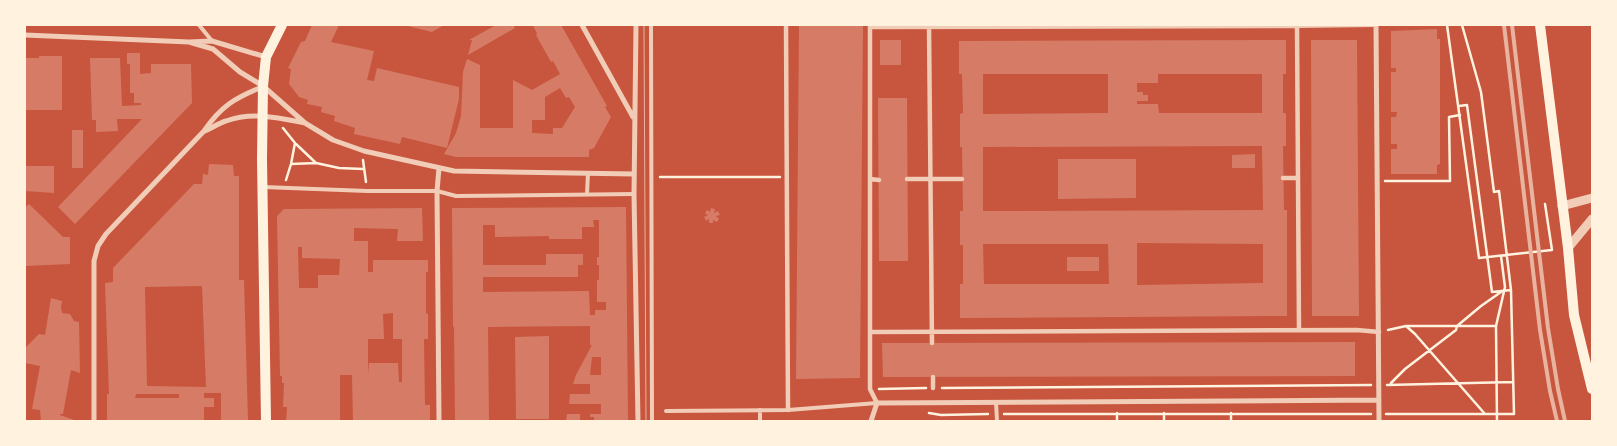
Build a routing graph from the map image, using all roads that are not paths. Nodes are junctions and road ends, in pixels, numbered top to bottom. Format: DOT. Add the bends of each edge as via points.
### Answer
graph roads {
  1 [pos="198,25"];
  2 [pos="282,25"];
  3 [pos="582,25"];
  4 [pos="636,25"];
  5 [pos="651,25"];
  6 [pos="786,25"];
  7 [pos="1376,25"];
  8 [pos="1540,25"];
  9 [pos="870,26"];
  10 [pos="929,26"];
  11 [pos="1121,26"];
  12 [pos="1297,26"];
  13 [pos="25,35"];
  14 [pos="212,41"];
  15 [pos="189,42"];
  16 [pos="266,57"];
  17 [pos="264,86"];
  18 [pos="263,116"];
  19 [pos="634,118"];
  20 [pos="305,123"];
  21 [pos="204,131"];
  22 [pos="439,168"];
  23 [pos="588,173"];
  24 [pos="634,174"];
  25 [pos="1283,178"];
  26 [pos="1298,178"];
  27 [pos="870,179"];
  28 [pos="907,179"];
  29 [pos="930,179"];
  30 [pos="962,179"];
  31 [pos="879,180"];
  32 [pos="262,187"];
  33 [pos="437,191"];
  34 [pos="587,194"];
  35 [pos="634,194"];
  36 [pos="1592,198"];
  37 [pos="1562,206"];
  38 [pos="1592,219"];
  39 [pos="1568,248"];
  40 [pos="1299,330"];
  41 [pos="870,332"];
  42 [pos="932,332"];
  43 [pos="1379,332"];
  44 [pos="932,343"];
  45 [pos="933,377"];
  46 [pos="933,388"];
  47 [pos="1592,389"];
  48 [pos="1379,400"];
  49 [pos="996,402"];
  50 [pos="877,403"];
  51 [pos="760,410"];
  52 [pos="788,410"];
  53 [pos="666,411"];
  54 [pos="94,421"];
  55 [pos="266,421"];
  56 [pos="439,421"];
  57 [pos="638,421"];
  58 [pos="652,421"];
  59 [pos="760,421"];
  60 [pos="872,421"];
  61 [pos="996,421"];
  62 [pos="1379,421"];
  1 -- 14 [label="lane"];
  2 -- 16 [label="main road"];
  3 -- 19 [label="street"];
  4 -- 19 [label="street"];
  5 -- 58 [label="lane"];
  6 -- 52 [label="street"];
  7 -- 12 [label="lane"];
  7 -- 43 [label="street"];
  8 -- 37 [label="main road"];
  9 -- 10 [label="street"];
  9 -- 27 [label="street"];
  10 -- 11 [label="street"];
  10 -- 29 [label="street"];
  11 -- 12 [label="street"];
  12 -- 26 [label="street"];
  13 -- 15 [label="street"];
  14 -- 15 [label="street"];
  14 -- 16 [label="street"];
  15 -- 17 [label="street" via="212,49 240,72"];
  16 -- 17 [label="main road"];
  17 -- 18 [label="main road"];
  17 -- 20 [label="street"];
  17 -- 21 [label="street" via="239,97 216,115"];
  18 -- 20 [label="street"];
  18 -- 21 [label="street" via="235,118"];
  18 -- 32 [label="main road"];
  19 -- 24 [label="street"];
  20 -- 22 [label="street" via="333,140 364,151"];
  21 -- 54 [label="street" via="98,246 94,261"];
  22 -- 23 [label="street"];
  22 -- 33 [label="street"];
  23 -- 24 [label="street"];
  23 -- 34 [label="lane"];
  24 -- 35 [label="street"];
  25 -- 26 [label="street"];
  26 -- 40 [label="street"];
  27 -- 31 [label="street"];
  27 -- 41 [label="street"];
  28 -- 29 [label="street"];
  29 -- 30 [label="street"];
  29 -- 42 [label="street"];
  32 -- 33 [label="lane"];
  32 -- 55 [label="main road"];
  33 -- 34 [label="lane" via="456,196"];
  33 -- 56 [label="street"];
  34 -- 35 [label="lane"];
  35 -- 57 [label="street"];
  36 -- 37 [label="street"];
  37 -- 39 [label="main road"];
  38 -- 39 [label="street"];
  39 -- 47 [label="main road" via="1574,315"];
  40 -- 42 [label="street"];
  40 -- 43 [label="street"];
  41 -- 42 [label="street"];
  41 -- 50 [label="street" via="870,389"];
  42 -- 44 [label="street"];
  43 -- 48 [label="street"];
  45 -- 46 [label="street"];
  48 -- 49 [label="street"];
  48 -- 62 [label="street"];
  49 -- 50 [label="street"];
  49 -- 61 [label="lane"];
  50 -- 52 [label="lane"];
  50 -- 60 [label="street"];
  51 -- 52 [label="lane"];
  51 -- 53 [label="lane"];
  51 -- 59 [label="lane"];
}
